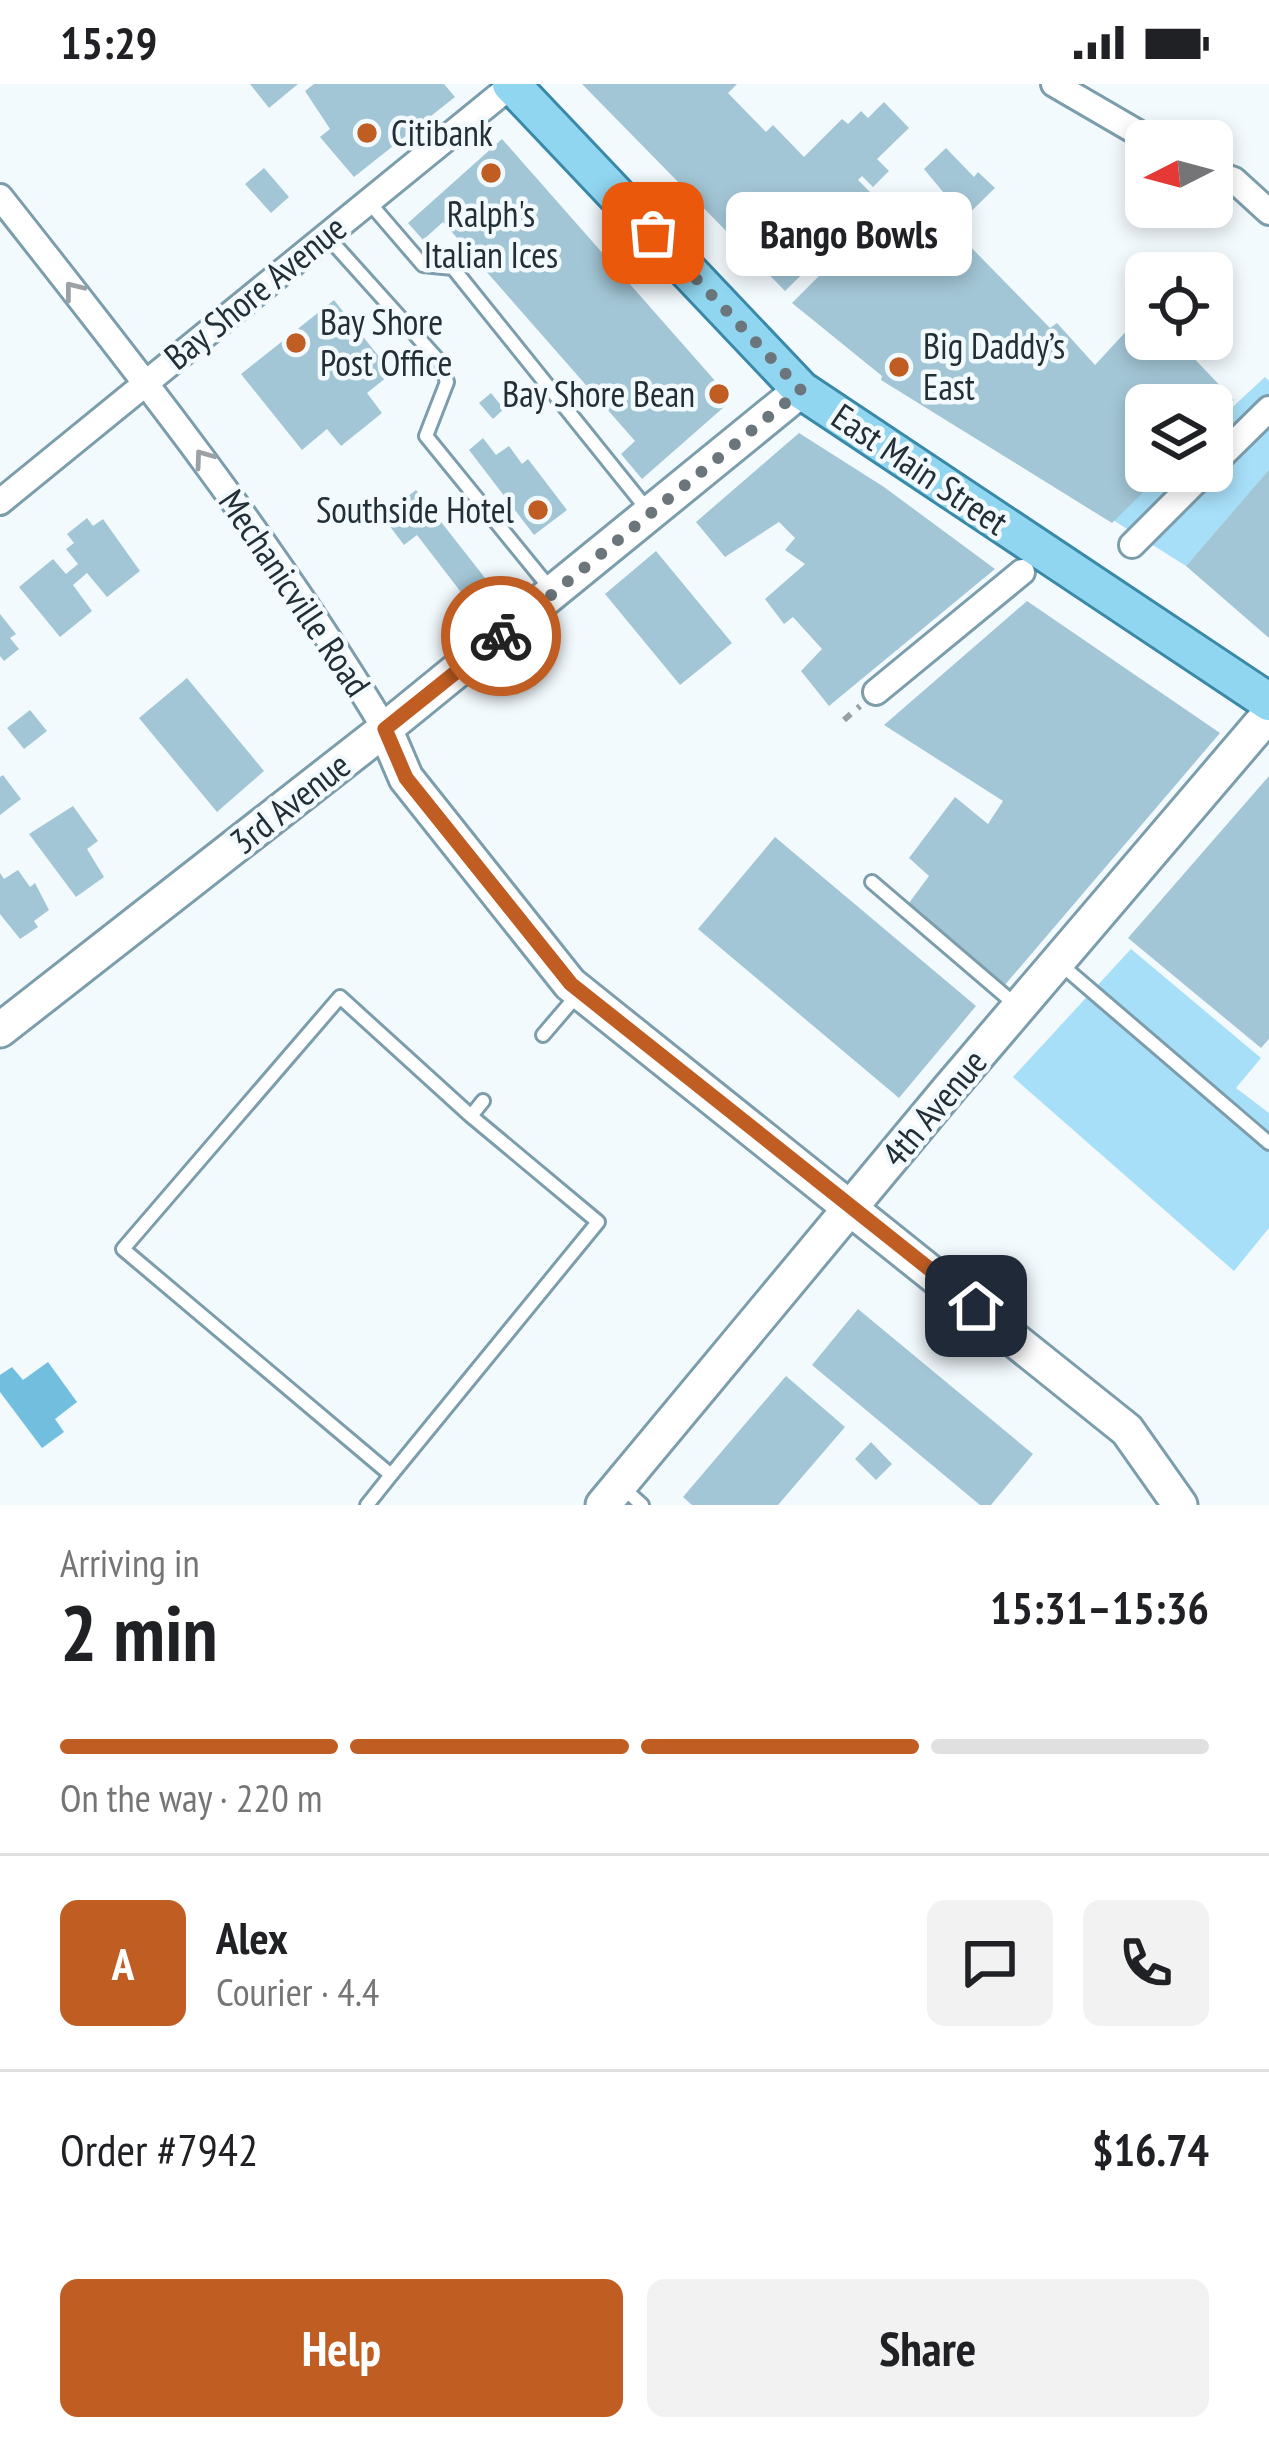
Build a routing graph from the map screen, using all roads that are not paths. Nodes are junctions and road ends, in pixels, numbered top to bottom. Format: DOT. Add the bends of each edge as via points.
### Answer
graph roads {
  1 [pos="512,84"];
  2 [pos="1054,84"];
  3 [pos="1125,125"];
  4 [pos="1233,180"];
  5 [pos="0,197"];
  6 [pos="367,200"];
  7 [pos="1269,212"];
  8 [pos="325,234"];
  9 [pos="146,382"];
  10 [pos="801,390"];
  11 [pos="1269,409"];
  12 [pos="1233,444"];
  13 [pos="1185,492"];
  14 [pos="0,502"];
  15 [pos="651,514"];
  16 [pos="1132,545"];
  17 [pos="1022,572"];
  18 [pos="554,593"];
  19 [pos="876,692"];
  20 [pos="1269,702"];
  21 [pos="1269,714"];
  22 [pos="385,729"];
  23 [pos="872,883"];
  24 [pos="1058,961"];
  25 [pos="580,992"];
  26 [pos="1018,1007"];
  27 [pos="0,1030"];
  28 [pos="543,1035"];
  29 [pos="483,1101"];
  30 [pos="470,1116"];
  31 [pos="1269,1143"];
  32 [pos="851,1208"];
  33 [pos="391,1474"];
  34 [pos="622,1498"];
  35 [pos="367,1505"];
  36 [pos="1180,1505"];
  1 -- 6 [label="street, Bay Shore Avenue"];
  1 -- 10 [label="main road, East Main Street"];
  2 -- 3 [label="street"];
  4 -- 7 [label="street"];
  9 -- 5 [label="street, Mechanicville Road, one-way"];
  6 -- 8 [label="street, Bay Shore Avenue"];
  6 -- 15 [label="lane" via="423,265 453,268"];
  8 -- 9 [label="street, Bay Shore Avenue"];
  8 -- 18 [label="lane" via="440,362 448,382 426,436"];
  9 -- 14 [label="street, Bay Shore Avenue"];
  22 -- 9 [label="street, Mechanicville Road, one-way" via="268,548"];
  10 -- 15 [label="street, 3rd Avenue"];
  10 -- 20 [label="main road, East Main Street"];
  11 -- 12 [label="street"];
  13 -- 16 [label="street"];
  15 -- 18 [label="street, 3rd Avenue"];
  17 -- 19 [label="street"];
  18 -- 22 [label="street, 3rd Avenue"];
  21 -- 24 [label="street, 4th Avenue"];
  22 -- 25 [label="street, Mechanicville Road" via="406,778"];
  22 -- 27 [label="street, 3rd Avenue"];
  23 -- 26 [label="lane"];
  24 -- 26 [label="street, 4th Avenue"];
  24 -- 31 [label="lane"];
  25 -- 28 [label="lane"];
  25 -- 32 [label="street, Mechanicville Road"];
  26 -- 32 [label="street, 4th Avenue"];
  29 -- 30 [label="lane"];
  30 -- 33 [label="lane" via="598,1222"];
  30 -- 33 [label="lane" via="340,997 123,1249"];
  32 -- 34 [label="street, 4th Avenue"];
  32 -- 36 [label="street, Mechanicville Road" via="1127,1430"];
  33 -- 35 [label="lane"];
}
